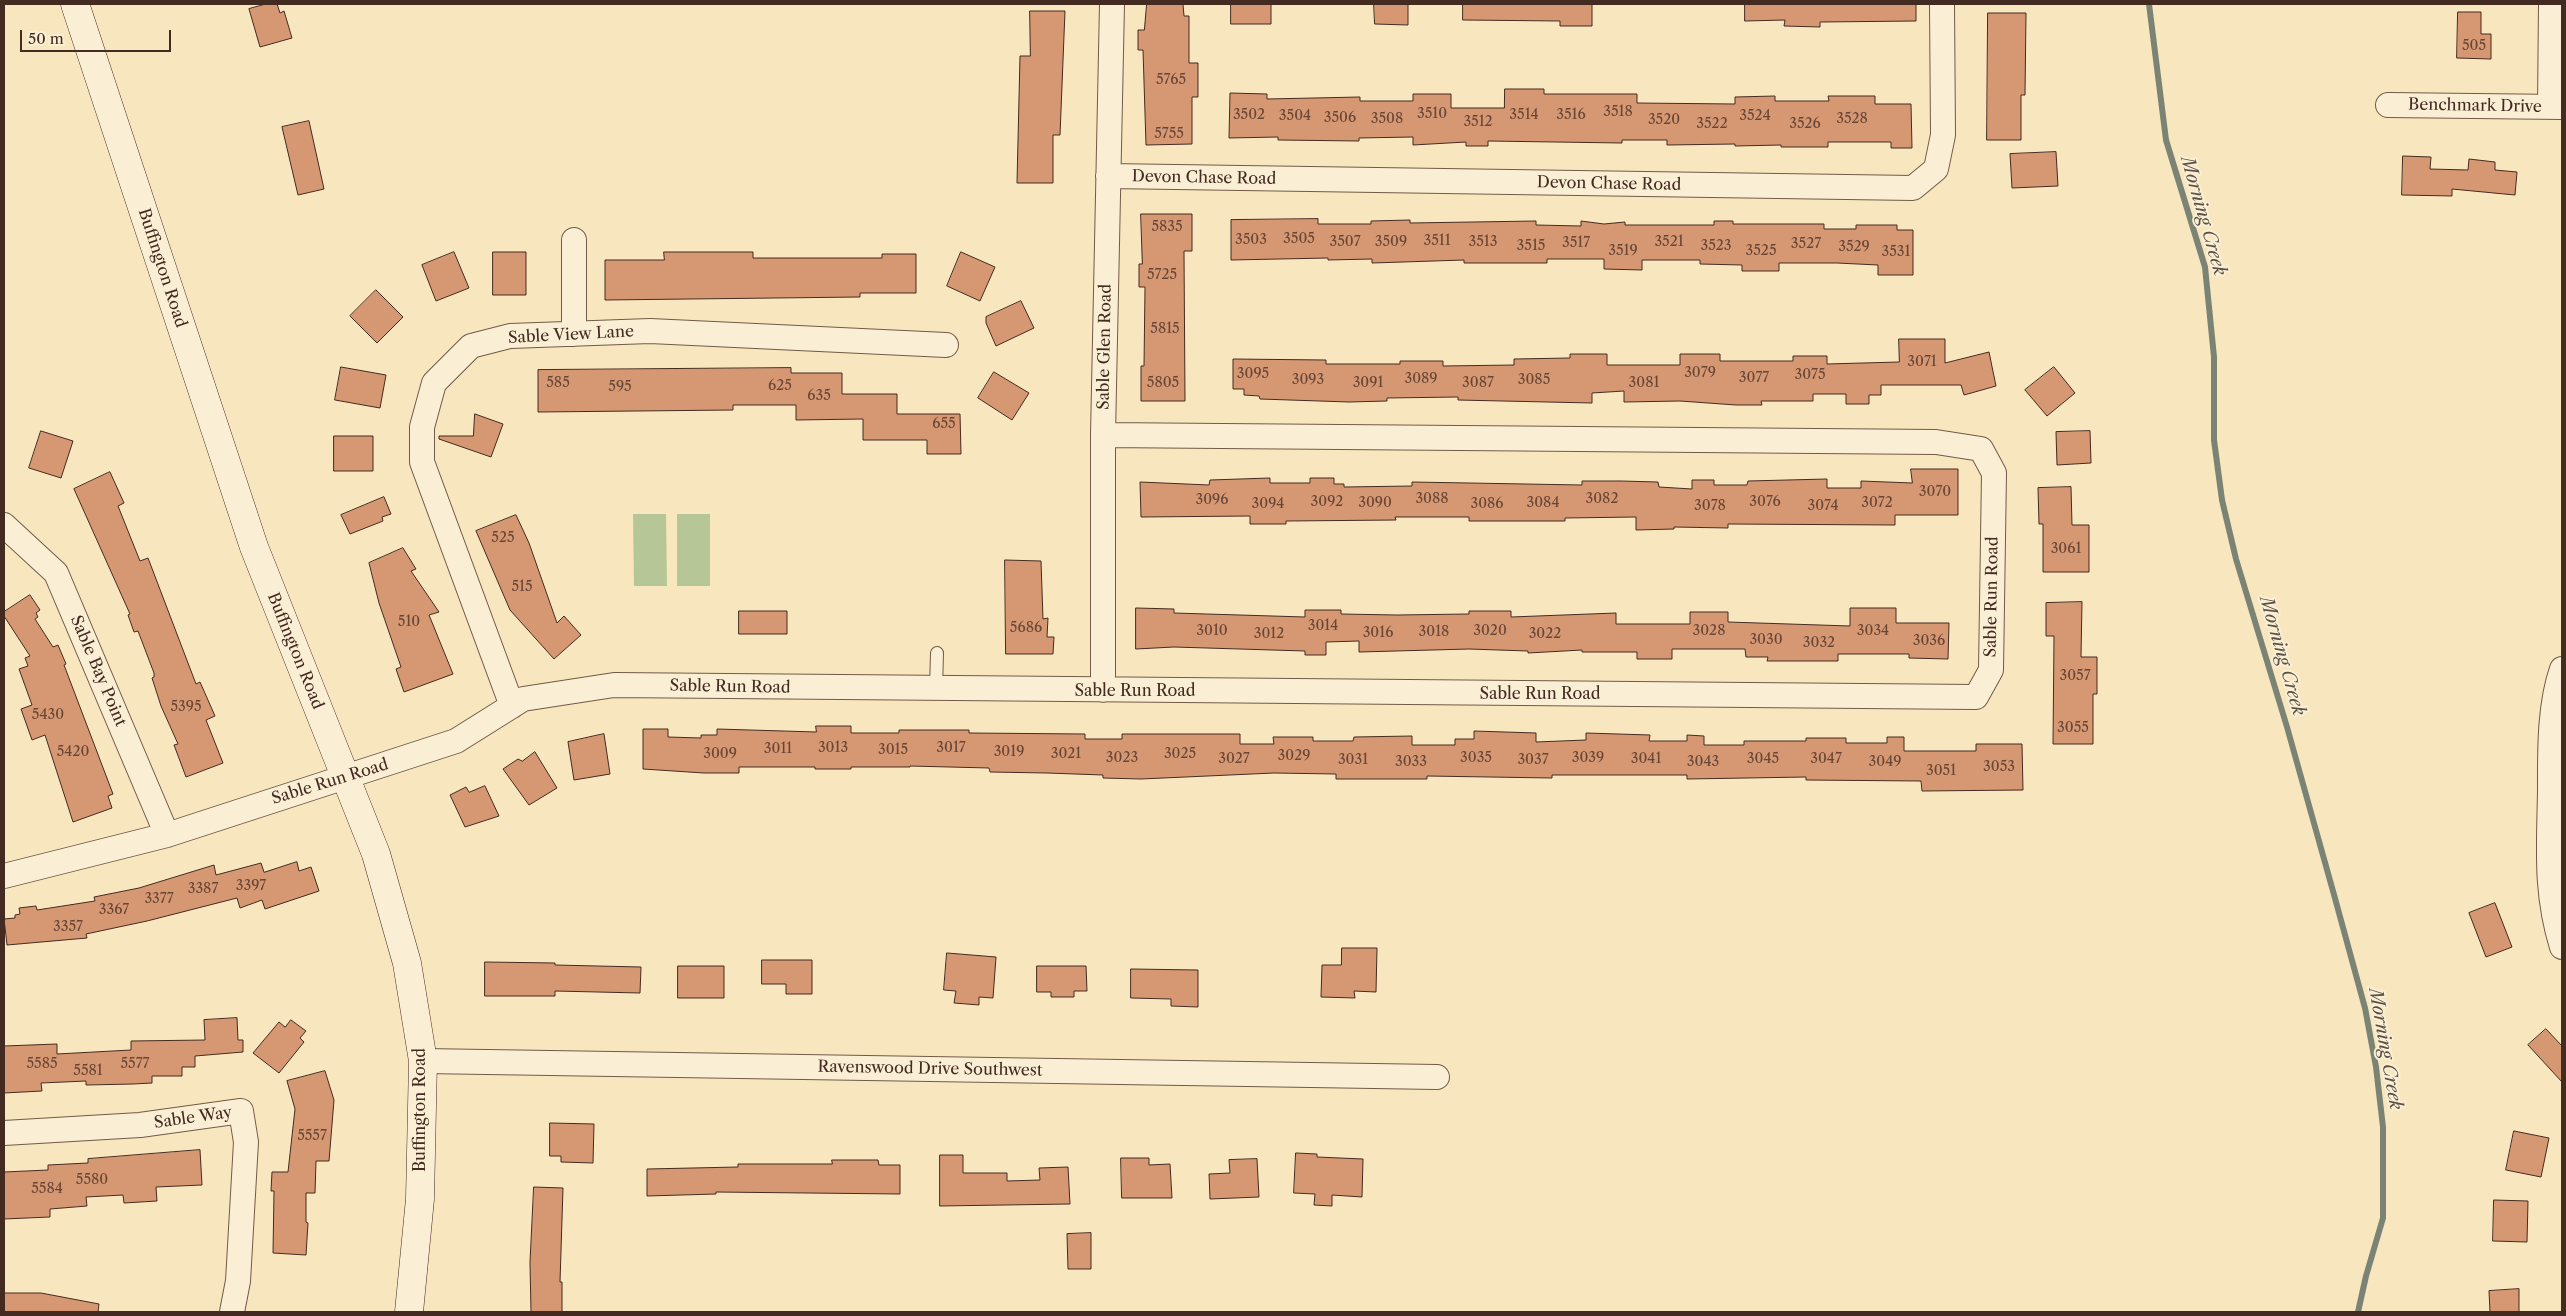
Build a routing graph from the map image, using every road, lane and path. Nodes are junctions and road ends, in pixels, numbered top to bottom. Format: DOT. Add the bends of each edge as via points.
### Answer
graph roads {
  1 [pos="75,4"];
  2 [pos="1112,4"];
  3 [pos="1942,4"];
  4 [pos="2551,4"];
  5 [pos="2388,105"];
  6 [pos="2556,107"];
  7 [pos="1108,176"];
  8 [pos="574,240"];
  9 [pos="574,334"];
  10 [pos="946,345"];
  11 [pos="1103,435"];
  12 [pos="4,525"];
  13 [pos="936,653"];
  14 [pos="2562,669"];
  15 [pos="936,689"];
  16 [pos="1103,690"];
  17 [pos="512,706"];
  18 [pos="346,778"];
  19 [pos="167,835"];
  20 [pos="4,876"];
  21 [pos="2562,947"];
  22 [pos="423,1062"];
  23 [pos="1437,1077"];
  24 [pos="4,1132"];
  25 [pos="232,1312"];
  26 [pos="409,1312"];
  1 -- 18 [label="street, Buffington Road" via="254,547"];
  2 -- 7 [label="street, Sable Glen Road"];
  3 -- 7 [label="street, Devon Chase Road" via="1943,135 1936,169 1913,188"];
  4 -- 6 [label="street"];
  5 -- 6 [label="street, Benchmark Drive"];
  7 -- 11 [label="street, Sable Glen Road"];
  8 -- 9 [label="street"];
  9 -- 10 [label="street, Sable View Lane" via="650,332"];
  9 -- 17 [label="street, Sable View Lane" via="510,336 471,346 434,383 422,427 422,462"];
  11 -- 16 [label="street, Sable Glen Road"];
  11 -- 16 [label="street, Sable Run Road" via="1936,442 1981,449 1994,473 1991,670 1976,697"];
  12 -- 19 [label="street, Sable Bay Point" via="56,573"];
  13 -- 15 [label="lane"];
  14 -- 21 [label="street" via="2557,684 2550,755 2548,878 2553,918"];
  15 -- 16 [label="street, Sable Run Road"];
  15 -- 17 [label="street, Sable Run Road" via="614,685 523,699"];
  17 -- 18 [label="street, Sable Run Road" via="456,741"];
  18 -- 19 [label="street, Sable Run Road"];
  18 -- 22 [label="street, Buffington Road" via="376,854 407,963"];
  19 -- 20 [label="street, Sable Run Road"];
  22 -- 23 [label="street, Ravenswood Drive Southwest"];
  22 -- 26 [label="street, Buffington Road" via="420,1200"];
  24 -- 25 [label="street, Sable Way" via="140,1125 241,1111 246,1142 238,1281"];
}
